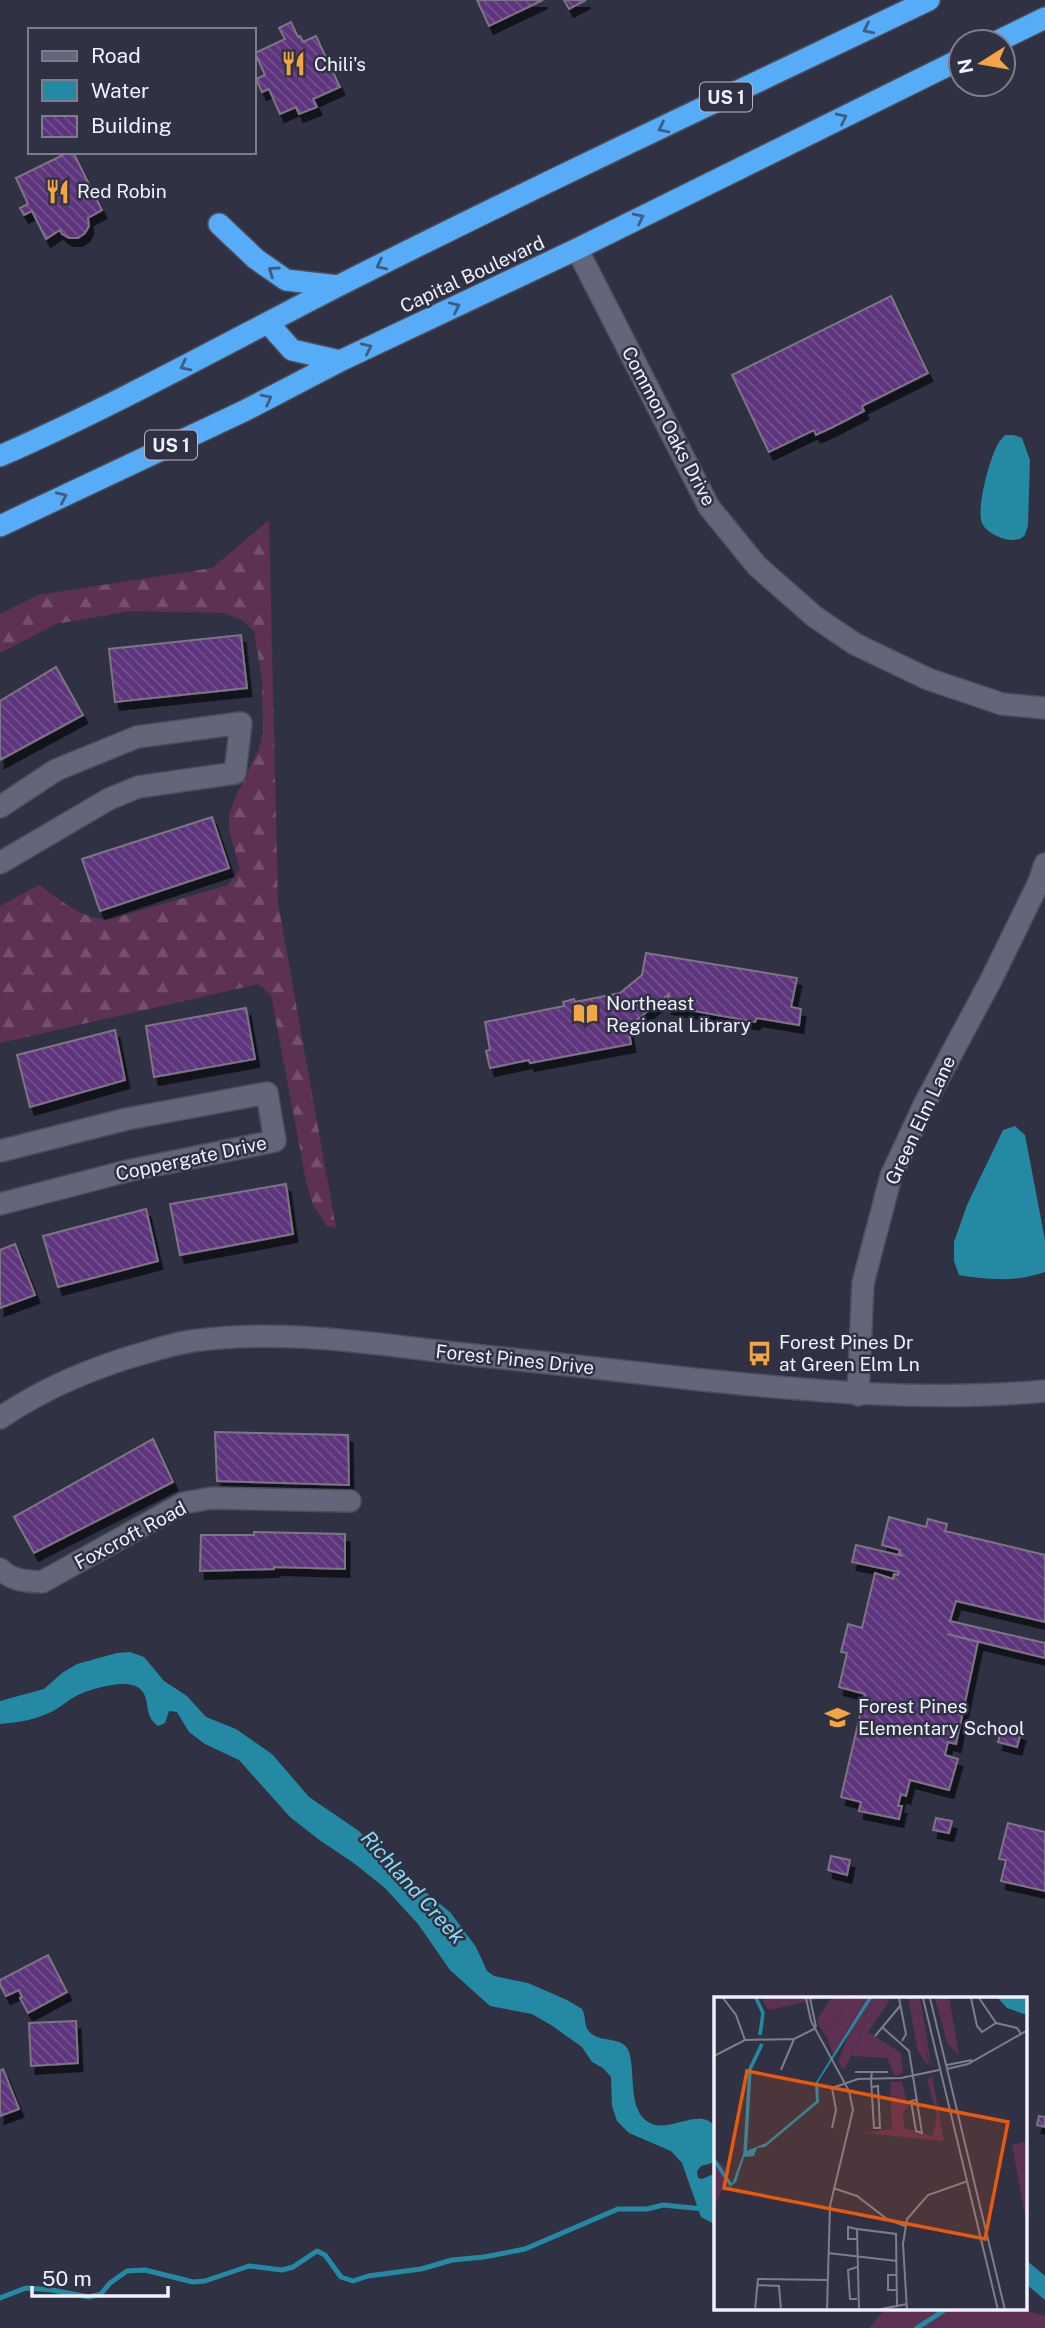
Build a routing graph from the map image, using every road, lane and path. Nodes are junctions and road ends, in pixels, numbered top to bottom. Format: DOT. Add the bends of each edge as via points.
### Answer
graph roads {
  1 [pos="929,0"];
  2 [pos="1045,18"];
  3 [pos="1017,32"];
  4 [pos="947,66"];
  5 [pos="219,224"];
  6 [pos="577,249"];
  7 [pos="338,286"];
  8 [pos="268,323"];
  9 [pos="340,361"];
  10 [pos="0,456"];
  11 [pos="0,526"];
  12 [pos="1045,708"];
  13 [pos="0,807"];
  14 [pos="0,863"];
  15 [pos="1045,864"];
  16 [pos="0,1151"];
  17 [pos="0,1204"];
  18 [pos="1045,1391"];
  19 [pos="858,1395"];
  20 [pos="0,1418"];
  21 [pos="350,1501"];
  22 [pos="0,1569"];
  1 -- 7 [label="highway, US 1, one-way"];
  2 -- 3 [label="highway"];
  6 -- 4 [label="highway, Capital Boulevard / US 1, one-way"];
  7 -- 5 [label="highway, one-way" via="286,280"];
  9 -- 6 [label="highway, Capital Boulevard / US 1, one-way"];
  6 -- 12 [label="street, Common Oaks Drive" via="709,507 757,566 815,617 855,644 928,679 1002,704"];
  7 -- 8 [label="highway, US 1"];
  8 -- 9 [label="highway" via="292,350"];
  8 -- 10 [label="highway, US 1, one-way"];
  11 -- 9 [label="highway, Capital Boulevard / US 1, one-way"];
  13 -- 14 [label="street" via="56,770 137,737 241,723 235,773 138,787"];
  15 -- 19 [label="street, Green Elm Lane" via="891,1176 863,1283"];
  16 -- 17 [label="street, Coppergate Drive" via="127,1119 267,1093 275,1141 127,1171"];
  18 -- 19 [label="street, Forest Pines Drive"];
  19 -- 20 [label="street, Forest Pines Drive" via="260,1336 192,1341 105,1363"];
  21 -- 22 [label="street, Foxcroft Road" via="212,1499 184,1503 42,1582 20,1581"];
}
